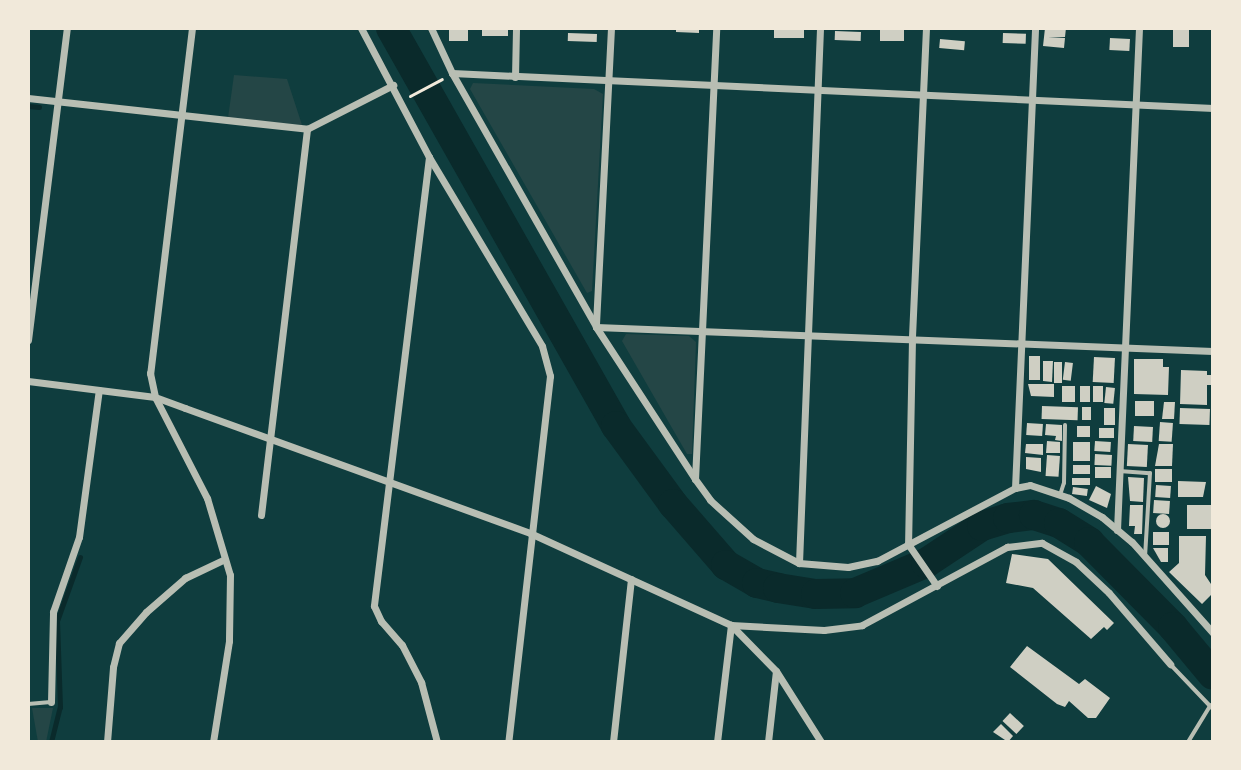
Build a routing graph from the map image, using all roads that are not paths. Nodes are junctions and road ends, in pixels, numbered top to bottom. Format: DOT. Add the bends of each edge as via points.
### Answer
graph roads {
  1 [pos="67,28"];
  2 [pos="192,28"];
  3 [pos="361,28"];
  4 [pos="431,28"];
  5 [pos="516,28"];
  6 [pos="611,28"];
  7 [pos="716,28"];
  8 [pos="820,28"];
  9 [pos="926,28"];
  10 [pos="1035,28"];
  11 [pos="1139,28"];
  12 [pos="452,73"];
  13 [pos="515,77"];
  14 [pos="609,83"];
  15 [pos="393,85"];
  16 [pos="713,86"];
  17 [pos="817,90"];
  18 [pos="923,94"];
  19 [pos="28,98"];
  20 [pos="1031,100"];
  21 [pos="58,102"];
  22 [pos="1136,104"];
  23 [pos="1213,108"];
  24 [pos="184,118"];
  25 [pos="307,129"];
  26 [pos="429,157"];
  27 [pos="596,327"];
  28 [pos="703,331"];
  29 [pos="806,335"];
  30 [pos="912,339"];
  31 [pos="28,340"];
  32 [pos="1020,343"];
  33 [pos="1125,348"];
  34 [pos="1213,351"];
  35 [pos="28,381"];
  36 [pos="99,390"];
  37 [pos="155,397"];
  38 [pos="1065,425"];
  39 [pos="271,441"];
  40 [pos="1119,471"];
  41 [pos="695,479"];
  42 [pos="391,480"];
  43 [pos="1015,488"];
  44 [pos="1060,495"];
  45 [pos="261,515"];
  46 [pos="1117,530"];
  47 [pos="530,533"];
  48 [pos="908,544"];
  49 [pos="1144,557"];
  50 [pos="225,559"];
  51 [pos="799,563"];
  52 [pos="631,579"];
  53 [pos="937,586"];
  54 [pos="731,625"];
  55 [pos="1213,632"];
  56 [pos="1170,664"];
  57 [pos="776,671"];
  58 [pos="51,702"];
  59 [pos="28,704"];
  60 [pos="1212,706"];
  61 [pos="107,742"];
  62 [pos="213,742"];
  63 [pos="437,742"];
  64 [pos="508,742"];
  65 [pos="613,742"];
  66 [pos="717,742"];
  67 [pos="768,742"];
  68 [pos="821,742"];
  69 [pos="1188,742"];
  1 -- 21 [label="street"];
  2 -- 24 [label="street"];
  3 -- 15 [label="street"];
  4 -- 12 [label="street"];
  5 -- 13 [label="street"];
  6 -- 14 [label="street"];
  7 -- 16 [label="street"];
  8 -- 17 [label="street"];
  9 -- 18 [label="street"];
  10 -- 20 [label="street"];
  11 -- 22 [label="street"];
  12 -- 13 [label="street"];
  12 -- 27 [label="street"];
  13 -- 14 [label="street"];
  14 -- 16 [label="street"];
  14 -- 27 [label="street"];
  15 -- 25 [label="street"];
  15 -- 26 [label="street"];
  16 -- 17 [label="street"];
  16 -- 28 [label="street"];
  17 -- 18 [label="street"];
  17 -- 29 [label="street"];
  18 -- 20 [label="street"];
  18 -- 30 [label="street"];
  19 -- 21 [label="street"];
  20 -- 22 [label="street"];
  20 -- 32 [label="street"];
  21 -- 24 [label="street"];
  21 -- 31 [label="street"];
  22 -- 23 [label="street"];
  22 -- 33 [label="street"];
  24 -- 25 [label="street"];
  24 -- 37 [label="street" via="150,373"];
  25 -- 39 [label="street"];
  26 -- 42 [label="street"];
  26 -- 47 [label="street" via="542,346 550,376"];
  27 -- 28 [label="street"];
  27 -- 41 [label="street"];
  28 -- 29 [label="street"];
  28 -- 41 [label="street"];
  29 -- 30 [label="street"];
  29 -- 51 [label="street"];
  30 -- 32 [label="street"];
  30 -- 48 [label="street"];
  32 -- 33 [label="street"];
  32 -- 43 [label="street"];
  33 -- 34 [label="street"];
  33 -- 40 [label="street"];
  35 -- 36 [label="street"];
  36 -- 37 [label="street"];
  36 -- 58 [label="street" via="79,537 53,612"];
  37 -- 39 [label="street"];
  37 -- 50 [label="street" via="207,498"];
  38 -- 44 [label="lane"];
  39 -- 42 [label="street"];
  39 -- 45 [label="street"];
  40 -- 46 [label="street"];
  40 -- 49 [label="lane" via="1150,473"];
  41 -- 51 [label="street" via="753,539"];
  42 -- 47 [label="street"];
  42 -- 63 [label="street" via="374,606 421,682"];
  43 -- 44 [label="street" via="1030,485"];
  43 -- 48 [label="street"];
  44 -- 46 [label="street"];
  46 -- 49 [label="street"];
  47 -- 52 [label="street"];
  47 -- 64 [label="street"];
  48 -- 51 [label="street" via="877,561 848,567"];
  48 -- 53 [label="street"];
  49 -- 55 [label="street"];
  50 -- 61 [label="street" via="185,578 119,643"];
  50 -- 62 [label="street" via="230,575 229,641"];
  52 -- 54 [label="street"];
  52 -- 65 [label="street"];
  53 -- 54 [label="street" via="862,625 824,630"];
  53 -- 56 [label="street" via="1007,547 1042,543 1076,562 1109,593"];
  54 -- 57 [label="street"];
  54 -- 66 [label="street"];
  56 -- 60 [label="lane"];
  57 -- 67 [label="street"];
  57 -- 68 [label="street"];
  58 -- 59 [label="lane"];
  60 -- 69 [label="lane"];
}
